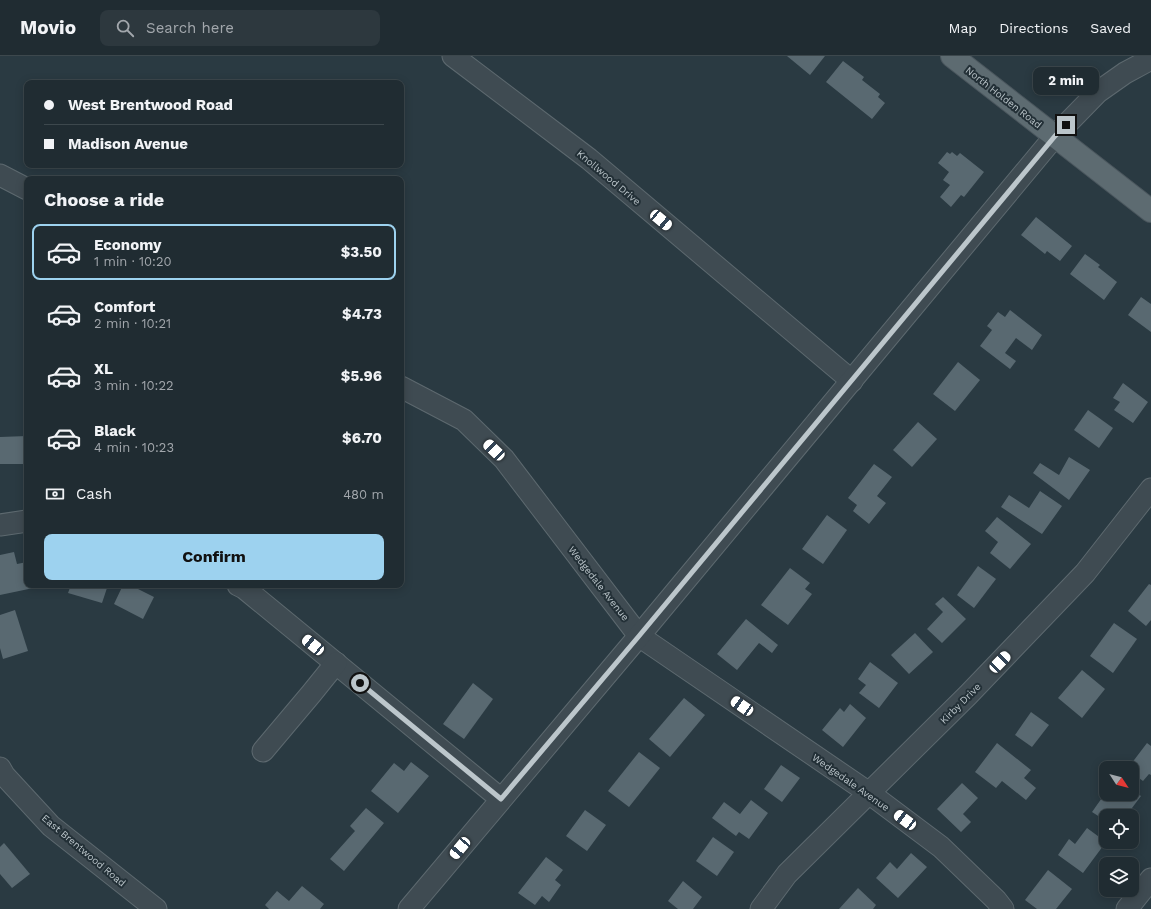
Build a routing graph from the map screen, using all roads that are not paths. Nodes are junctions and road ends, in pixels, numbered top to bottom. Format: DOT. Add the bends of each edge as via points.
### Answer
graph roads {
  1 [pos="453,56"];
  2 [pos="952,56"];
  3 [pos="1151,59"];
  4 [pos="1055,136"];
  5 [pos="0,175"];
  6 [pos="24,187"];
  7 [pos="1151,211"];
  8 [pos="852,381"];
  9 [pos="404,389"];
  10 [pos="1151,489"];
  11 [pos="24,521"];
  12 [pos="0,525"];
  13 [pos="244,588"];
  14 [pos="639,636"];
  15 [pos="336,663"];
  16 [pos="263,751"];
  17 [pos="0,768"];
  18 [pos="869,793"];
  19 [pos="501,799"];
  20 [pos="1151,879"];
  21 [pos="156,909"];
  22 [pos="409,909"];
  23 [pos="761,909"];
  24 [pos="1003,909"];
  25 [pos="1127,909"];
  1 -- 8 [label="street, Knollwood Drive" via="589,159"];
  2 -- 4 [label="main road, North Holden Road"];
  3 -- 4 [label="street" via="1098,92"];
  4 -- 7 [label="main road, North Holden Road"];
  4 -- 8 [label="street"];
  5 -- 6 [label="street"];
  8 -- 14 [label="street"];
  9 -- 14 [label="street, Wedgedale Avenue" via="464,420 504,460"];
  10 -- 18 [label="street, Kirby Drive" via="1086,573"];
  11 -- 12 [label="street"];
  13 -- 15 [label="street"];
  14 -- 18 [label="street, Wedgedale Avenue"];
  14 -- 19 [label="street"];
  15 -- 16 [label="street"];
  15 -- 19 [label="street"];
  17 -- 21 [label="street, East Brentwood Road" via="51,826"];
  18 -- 23 [label="street, Kirby Drive" via="788,874"];
  18 -- 24 [label="street, Wedgedale Avenue" via="941,847"];
  19 -- 22 [label="street"];
  20 -- 25 [label="street"];
}
